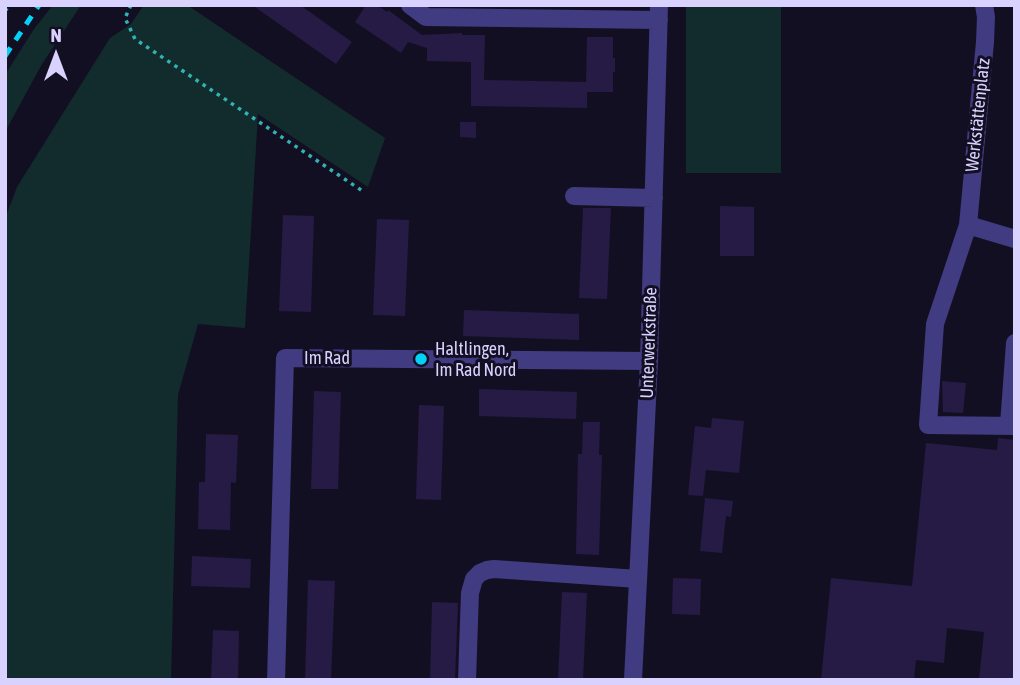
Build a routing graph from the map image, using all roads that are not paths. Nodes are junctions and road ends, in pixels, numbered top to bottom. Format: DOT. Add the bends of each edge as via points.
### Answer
graph roads {
  1 [pos="410,5"];
  2 [pos="984,5"];
  3 [pos="659,13"];
  4 [pos="574,196"];
  5 [pos="654,198"];
  6 [pos="968,225"];
  7 [pos="1015,239"];
  8 [pos="1015,343"];
  9 [pos="649,361"];
  10 [pos="1012,426"];
  11 [pos="638,579"];
  12 [pos="276,680"];
  13 [pos="467,680"];
  14 [pos="633,680"];
  1 -- 3 [label="street" via="426,17"];
  2 -- 6 [label="street, Werkstättenplatz" via="985,42"];
  3 -- 5 [label="street, Unterwerkstraße"];
  4 -- 5 [label="street"];
  5 -- 9 [label="street, Unterwerkstraße"];
  6 -- 7 [label="street"];
  6 -- 10 [label="street, Werkstättenplatz" via="935,324 928,425"];
  8 -- 10 [label="street, Werkstättenplatz"];
  9 -- 11 [label="street, Unterwerkstraße"];
  9 -- 12 [label="street, Im Rad" via="285,358"];
  11 -- 13 [label="street" via="494,569 480,573 471,585"];
  11 -- 14 [label="street, Unterwerkstraße"];
}
